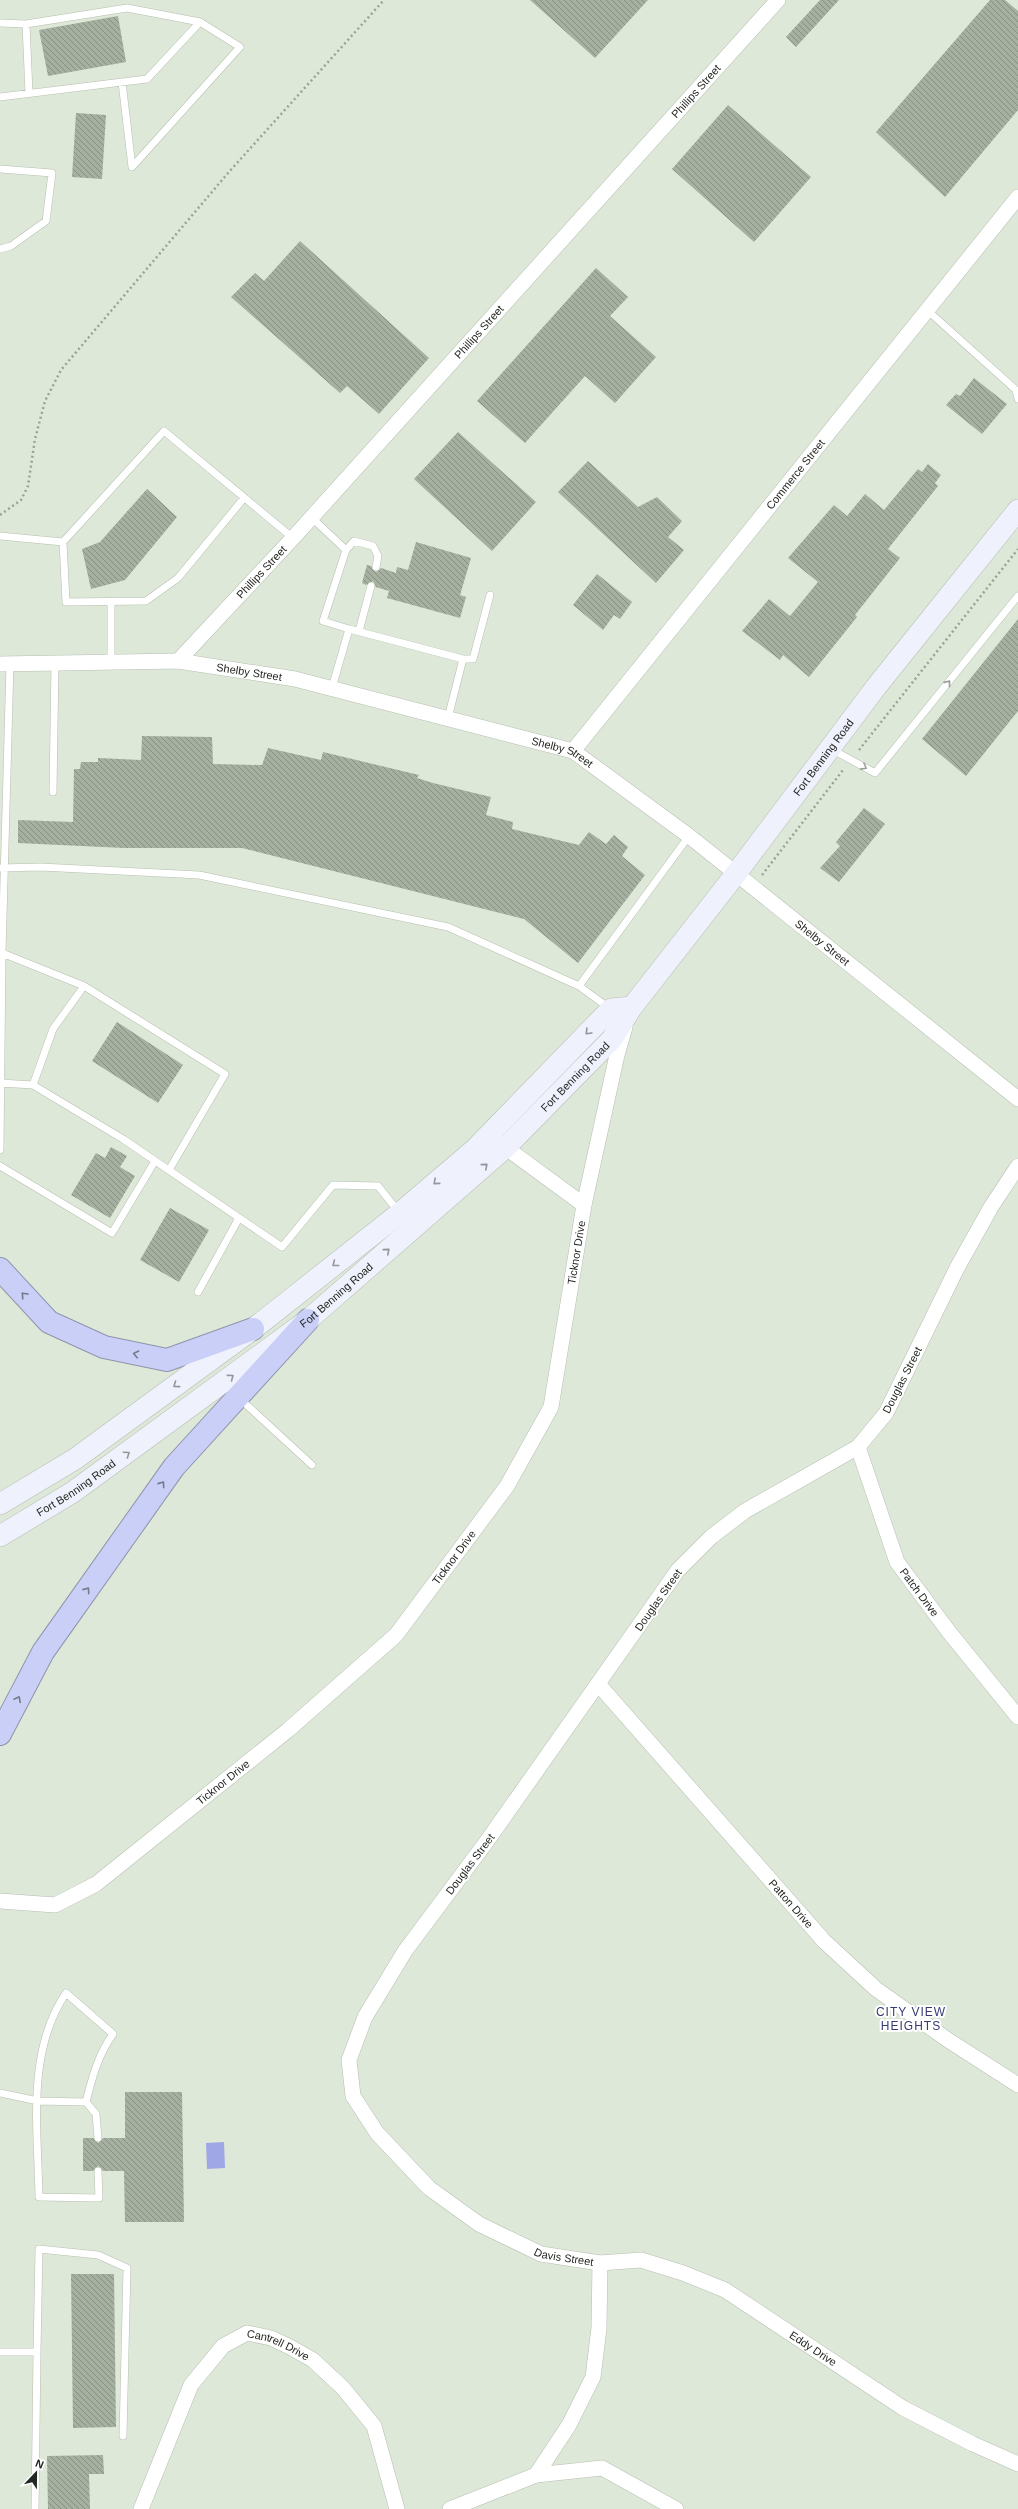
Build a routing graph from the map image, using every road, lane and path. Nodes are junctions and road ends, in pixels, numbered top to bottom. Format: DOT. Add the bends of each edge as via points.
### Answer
graph roads {
  1 [pos="384,0"];
  2 [pos="778,0"];
  3 [pos="200,22"];
  4 [pos="0,23"];
  5 [pos="26,24"];
  6 [pos="122,82"];
  7 [pos="29,94"];
  8 [pos="0,97"];
  9 [pos="0,169"];
  10 [pos="1018,197"];
  11 [pos="0,249"];
  12 [pos="927,310"];
  13 [pos="1018,399"];
  14 [pos="244,498"];
  15 [pos="1018,510"];
  16 [pos="0,515"];
  17 [pos="311,517"];
  18 [pos="0,536"];
  19 [pos="293,538"];
  20 [pos="63,542"];
  21 [pos="1018,549"];
  22 [pos="346,550"];
  23 [pos="376,567"];
  24 [pos="371,586"];
  25 [pos="490,595"];
  26 [pos="1018,596"];
  27 [pos="111,602"];
  28 [pos="349,629"];
  29 [pos="359,631"];
  30 [pos="464,659"];
  31 [pos="178,661"];
  32 [pos="55,663"];
  33 [pos="111,663"];
  34 [pos="5,664"];
  35 [pos="332,688"];
  36 [pos="448,718"];
  37 [pos="829,748"];
  38 [pos="573,751"];
  39 [pos="851,760"];
  40 [pos="53,792"];
  41 [pos="688,836"];
  42 [pos="2,868"];
  43 [pos="735,875"];
  44 [pos="755,890"];
  45 [pos="2,953"];
  46 [pos="84,986"];
  47 [pos="580,986"];
  48 [pos="632,1007"];
  49 [pos="610,1009"];
  50 [pos="1,1083"];
  51 [pos="33,1085"];
  52 [pos="1018,1099"];
  53 [pos="489,1134"];
  54 [pos="505,1148"];
  55 [pos="0,1150"];
  56 [pos="155,1161"];
  57 [pos="0,1166"];
  58 [pos="1018,1166"];
  59 [pos="169,1170"];
  60 [pos="584,1205"];
  61 [pos="400,1213"];
  62 [pos="239,1218"];
  63 [pos="0,1269"];
  64 [pos="198,1292"];
  65 [pos="308,1320"];
  66 [pos="253,1329"];
  67 [pos="238,1397"];
  68 [pos="858,1448"];
  69 [pos="312,1465"];
  70 [pos="0,1504"];
  71 [pos="0,1536"];
  72 [pos="599,1685"];
  73 [pos="1018,1718"];
  74 [pos="0,1734"];
  75 [pos="0,1901"];
  76 [pos="349,2060"];
  77 [pos="1018,2085"];
  78 [pos="0,2093"];
  79 [pos="38,2101"];
  80 [pos="86,2102"];
  81 [pos="98,2138"];
  82 [pos="98,2171"];
  83 [pos="600,2263"];
  84 [pos="0,2352"];
  85 [pos="38,2352"];
  86 [pos="123,2436"];
  87 [pos="1018,2464"];
  88 [pos="536,2476"];
  89 [pos="35,2509"];
  90 [pos="140,2509"];
  91 [pos="397,2509"];
  92 [pos="450,2509"];
  93 [pos="676,2509"];
  1 -- 16 [label="path" via="228,173 61,370 45,401 35,439 28,486 21,500"];
  2 -- 17 [label="street, Phillips Street"];
  3 -- 5 [label="lane" via="127,8"];
  3 -- 6 [label="lane" via="147,79"];
  3 -- 6 [label="lane" via="240,47 132,167"];
  4 -- 5 [label="lane"];
  5 -- 7 [label="lane"];
  6 -- 7 [label="lane"];
  7 -- 8 [label="lane"];
  9 -- 11 [label="lane" via="52,173 46,221 11,246"];
  10 -- 12 [label="street, Commerce Street"];
  12 -- 13 [label="lane" via="1016,390"];
  12 -- 38 [label="street, Commerce Street"];
  14 -- 19 [label="lane"];
  14 -- 20 [label="lane" via="164,431"];
  14 -- 27 [label="lane" via="178,578 146,601"];
  15 -- 37 [label="street, Fort Benning Road"];
  17 -- 19 [label="street, Phillips Street"];
  17 -- 22 [label="lane"];
  18 -- 20 [label="lane"];
  19 -- 31 [label="street, Phillips Street"];
  20 -- 27 [label="lane" via="66,602"];
  21 -- 39 [label="path"];
  22 -- 23 [label="lane" via="354,541 373,546 378,556"];
  22 -- 28 [label="lane" via="323,621"];
  24 -- 29 [label="lane"];
  25 -- 30 [label="lane" via="473,659"];
  39 -- 26 [label="lane, one-way" via="875,773"];
  27 -- 33 [label="lane"];
  28 -- 29 [label="lane"];
  28 -- 35 [label="lane"];
  29 -- 30 [label="lane"];
  30 -- 36 [label="lane"];
  31 -- 33 [label="street, Shelby Street"];
  31 -- 35 [label="street, Shelby Street" via="295,679"];
  32 -- 33 [label="street, Shelby Street"];
  32 -- 34 [label="street, Shelby Street"];
  32 -- 40 [label="lane"];
  34 -- 42 [label="lane"];
  35 -- 36 [label="street, Shelby Street"];
  36 -- 38 [label="street, Shelby Street"];
  37 -- 39 [label="lane"];
  37 -- 43 [label="street, Fort Benning Road"];
  38 -- 41 [label="street, Shelby Street"];
  39 -- 44 [label="path" via="763,873"];
  41 -- 43 [label="street, Shelby Street"];
  41 -- 47 [label="lane"];
  42 -- 45 [label="lane"];
  42 -- 47 [label="lane" via="41,867 206,877 448,927"];
  43 -- 44 [label="street, Shelby Street"];
  43 -- 48 [label="street, Fort Benning Road"];
  44 -- 52 [label="street, Shelby Street"];
  45 -- 46 [label="lane"];
  45 -- 50 [label="lane"];
  46 -- 51 [label="lane" via="53,1030"];
  46 -- 59 [label="lane" via="225,1074"];
  47 -- 49 [label="lane"];
  48 -- 49 [label="street"];
  48 -- 54 [label="street, Fort Benning Road" via="612,1040"];
  48 -- 60 [label="street, Ticknor Drive" via="617,1055"];
  49 -- 53 [label="street, Fort Benning Road, one-way"];
  50 -- 51 [label="lane"];
  50 -- 55 [label="lane"];
  51 -- 56 [label="lane" via="123,1138"];
  53 -- 54 [label="street"];
  53 -- 61 [label="street, Fort Benning Road, one-way"];
  54 -- 60 [label="street"];
  65 -- 54 [label="street, Fort Benning Road, one-way"];
  56 -- 57 [label="lane" via="112,1233"];
  56 -- 59 [label="lane"];
  58 -- 68 [label="street, Douglas Street" via="991,1207 957,1268 886,1413"];
  59 -- 62 [label="lane"];
  60 -- 75 [label="street, Ticknor Drive" via="551,1407 507,1486 396,1635 288,1730 96,1884 55,1905"];
  61 -- 62 [label="lane" via="378,1186 333,1186 282,1247"];
  61 -- 66 [label="street, Fort Benning Road, one-way"];
  62 -- 64 [label="lane"];
  66 -- 63 [label="highway, one-way" via="167,1360 104,1347 49,1322"];
  65 -- 67 [label="highway"];
  71 -- 65 [label="street, Fort Benning Road, one-way" via="80,1488"];
  66 -- 70 [label="street, Fort Benning Road, one-way" via="75,1459"];
  67 -- 69 [label="lane"];
  74 -- 67 [label="highway, one-way" via="42,1652 174,1467"];
  68 -- 72 [label="street, Douglas Street" via="745,1512 711,1537 678,1570"];
  68 -- 73 [label="street, Patch Drive" via="897,1562"];
  72 -- 76 [label="street, Douglas Street" via="404,1951 365,2017"];
  72 -- 77 [label="street, Patton Drive" via="824,1941 876,1989"];
  76 -- 83 [label="street, Davis Street" via="353,2096 377,2133 429,2188 479,2224 541,2254"];
  78 -- 79 [label="lane"];
  79 -- 80 [label="lane"];
  79 -- 80 [label="lane" via="38,2070 46,2035 54,2011 66,1994 113,2034 96,2066"];
  79 -- 82 [label="lane" via="39,2197 99,2198"];
  80 -- 81 [label="lane" via="96,2114"];
  83 -- 87 [label="street, Eddy Drive" via="642,2260 725,2290 903,2408"];
  83 -- 88 [label="street, Davis Street" via="599,2328 593,2377 569,2425"];
  84 -- 85 [label="lane"];
  85 -- 86 [label="lane" via="39,2249 98,2255 127,2268"];
  85 -- 89 [label="lane"];
  88 -- 92 [label="street"];
  88 -- 93 [label="street" via="602,2468"];
  90 -- 91 [label="street, Cantrell Drive" via="191,2385 222,2346 247,2333 271,2338 290,2346 313,2360 343,2388 374,2426"];
}
